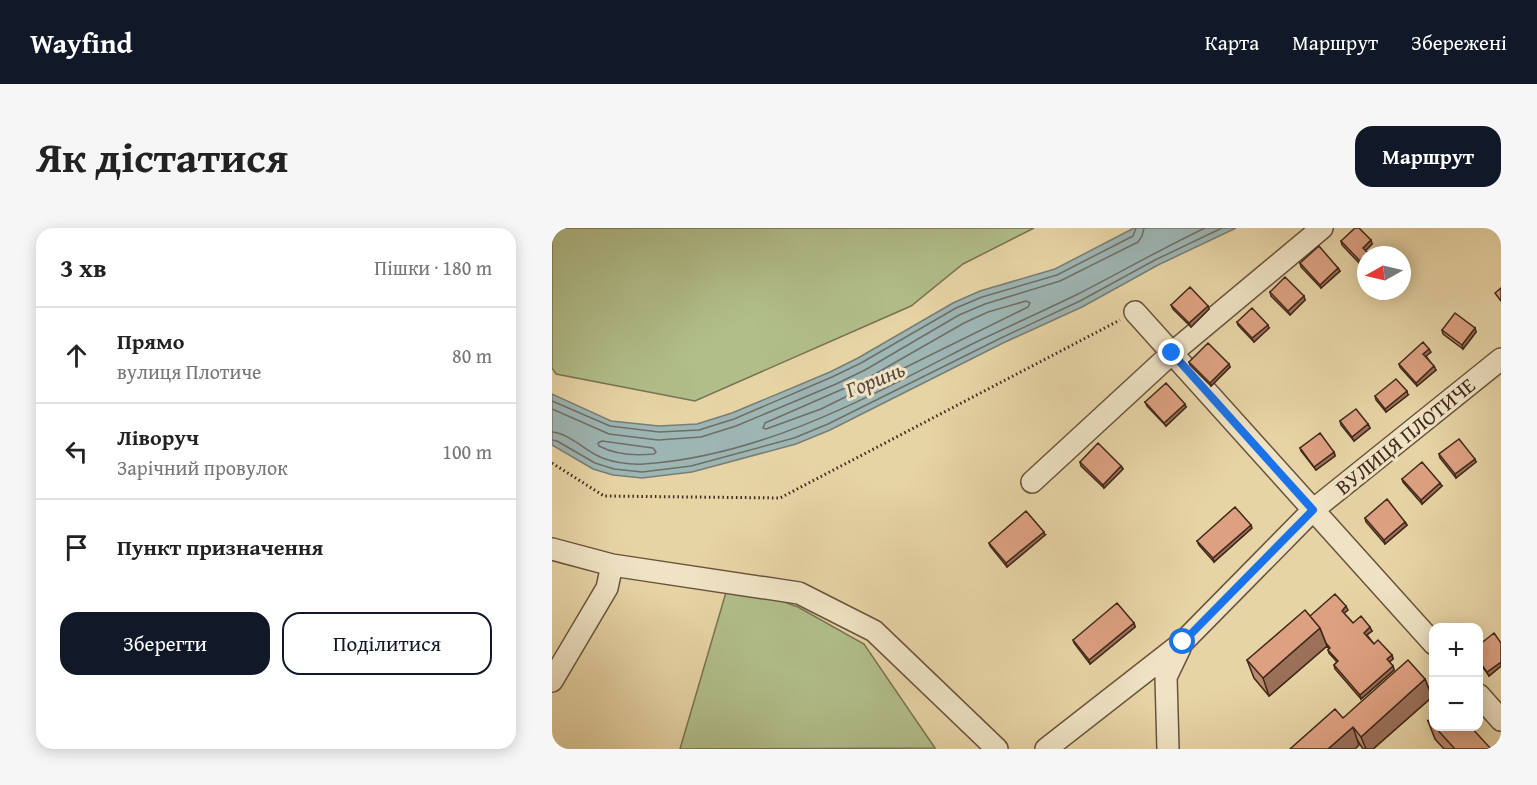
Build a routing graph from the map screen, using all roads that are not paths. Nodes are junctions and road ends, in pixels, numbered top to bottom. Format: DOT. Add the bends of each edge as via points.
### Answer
graph roads {
  1 [pos="1322,228"];
  2 [pos="1135,312"];
  3 [pos="1172,353"];
  4 [pos="1501,358"];
  5 [pos="1032,482"];
  6 [pos="1313,510"];
  7 [pos="552,549"];
  8 [pos="612,565"];
  9 [pos="1429,639"];
  10 [pos="1183,642"];
  11 [pos="552,681"];
  12 [pos="997,749"];
  13 [pos="1046,749"];
  14 [pos="1168,749"];
  1 -- 3 [label="street"];
  2 -- 3 [label="street"];
  3 -- 5 [label="street"];
  3 -- 6 [label="street"];
  4 -- 6 [label="street, ВУЛИЦЯ ПЛОТИЧЕ"];
  6 -- 9 [label="street"];
  6 -- 10 [label="street, ВУЛИЦЯ ПЛОТИЧЕ"];
  7 -- 8 [label="street"];
  8 -- 11 [label="street" via="607,588"];
  8 -- 12 [label="street" via="799,593 874,631"];
  10 -- 13 [label="street"];
  10 -- 14 [label="street" via="1166,677"];
}
